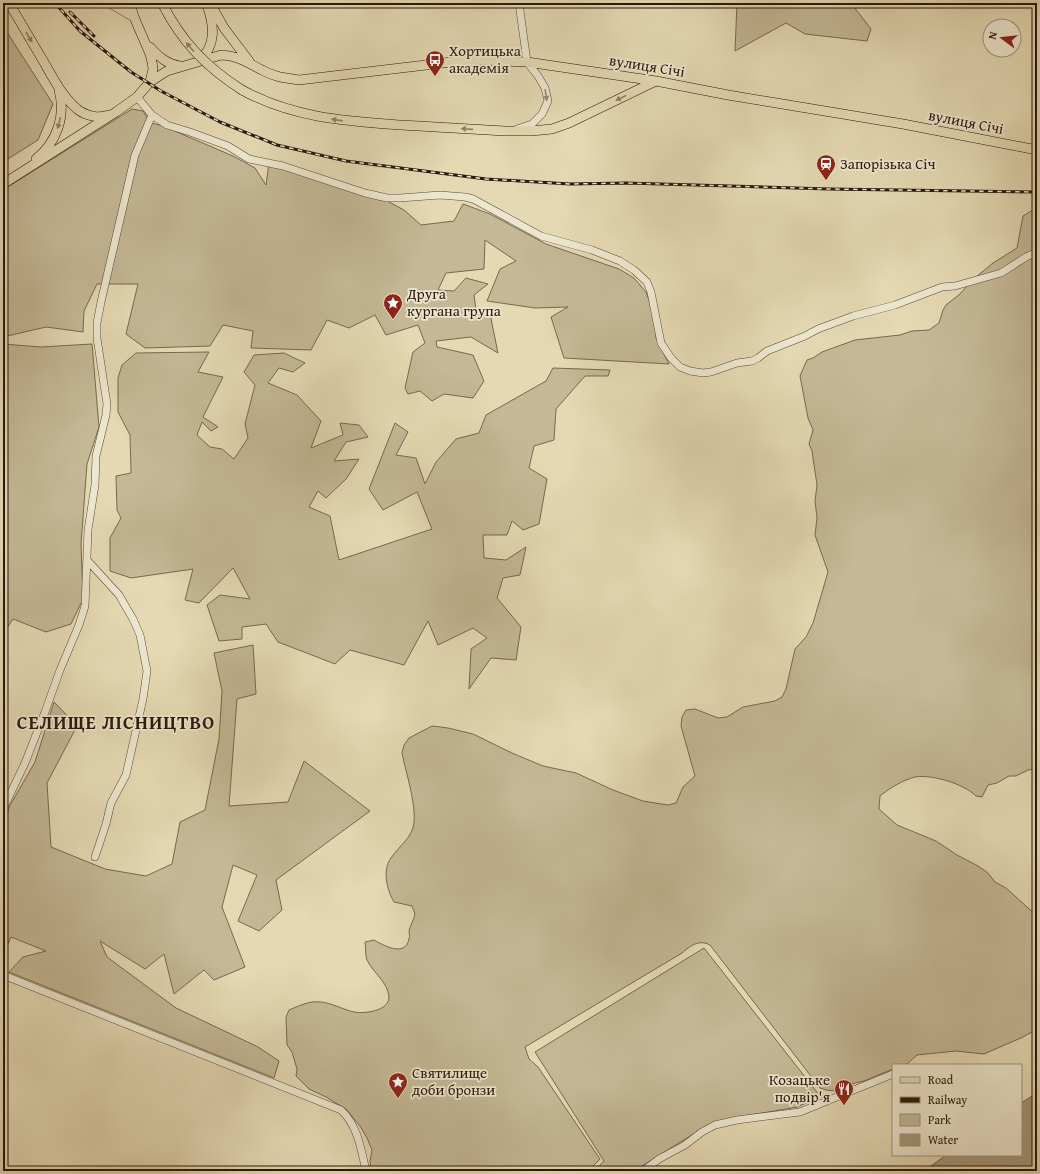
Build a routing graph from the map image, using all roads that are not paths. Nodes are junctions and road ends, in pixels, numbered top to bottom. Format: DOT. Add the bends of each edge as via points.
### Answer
graph roads {
  1 [pos="9,3"];
  2 [pos="110,3"];
  3 [pos="130,3"];
  4 [pos="162,3"];
  5 [pos="206,3"];
  6 [pos="210,3"];
  7 [pos="519,3"];
  8 [pos="134,17"];
  9 [pos="145,42"];
  10 [pos="527,62"];
  11 [pos="197,63"];
  12 [pos="251,64"];
  13 [pos="182,66"];
  14 [pos="656,81"];
  15 [pos="150,82"];
  16 [pos="57,84"];
  17 [pos="137,97"];
  18 [pos="116,112"];
  19 [pos="152,115"];
  20 [pos="506,131"];
  21 [pos="1037,150"];
  22 [pos="23,171"];
  23 [pos="3,184"];
  24 [pos="1037,252"];
  25 [pos="88,561"];
  26 [pos="3,809"];
  27 [pos="95,857"];
  28 [pos="3,974"];
  29 [pos="892,1074"];
  30 [pos="366,1171"];
  31 [pos="643,1171"];
  1 -- 16 [label="main road, one-way"];
  2 -- 8 [label="main road"];
  3 -- 8 [label="main road"];
  20 -- 4 [label="main road, one-way, bridge" via="347,121 315,117 265,102 217,73 191,49 179,34"];
  5 -- 11 [label="main road" via="212,28 212,41 210,50"];
  6 -- 12 [label="main road" via="224,28"];
  7 -- 10 [label="street"];
  8 -- 9 [label="main road"];
  9 -- 13 [label="main road" via="164,61"];
  9 -- 15 [label="main road" via="153,69"];
  10 -- 12 [label="main road, вулиця Січі" via="460,61 300,80 273,75"];
  10 -- 14 [label="main road, вулиця Січі"];
  10 -- 20 [label="street, one-way" via="545,88 548,100 542,114 532,124"];
  11 -- 12 [label="main road, вулиця Січі" via="228,55"];
  11 -- 13 [label="main road, вулиця Січі"];
  13 -- 15 [label="main road, вулиця Січі" via="167,71"];
  14 -- 20 [label="main road, one-way" via="569,124 552,129"];
  14 -- 21 [label="main road, вулиця Січі"];
  15 -- 17 [label="main road, вулиця Січі"];
  16 -- 18 [label="main road" via="66,98 84,113 104,117"];
  16 -- 22 [label="main road, one-way" via="62,108 57,132 40,156"];
  17 -- 18 [label="main road, вулиця Січі"];
  17 -- 19 [label="street"];
  18 -- 22 [label="main road, вулиця Січі"];
  19 -- 24 [label="street" via="167,125 228,146 249,159 283,166 365,193 387,198 453,195 473,199 542,236 592,250 620,262 647,282 661,343 671,358 680,367 697,372 711,372 752,361 767,351 853,316 895,305 942,287 955,286 1000,273"];
  19 -- 25 [label="street" via="135,155 97,323 107,404 96,456 95,485 88,530"];
  22 -- 23 [label="main road"];
  25 -- 26 [label="street" via="85,606 79,625 26,763"];
  25 -- 27 [label="street" via="119,595 133,619 140,635 147,671 126,775 111,803"];
  28 -- 30 [label="street" via="341,1110 356,1130"];
  29 -- 31 [label="street" via="800,1112 715,1125"];
}
